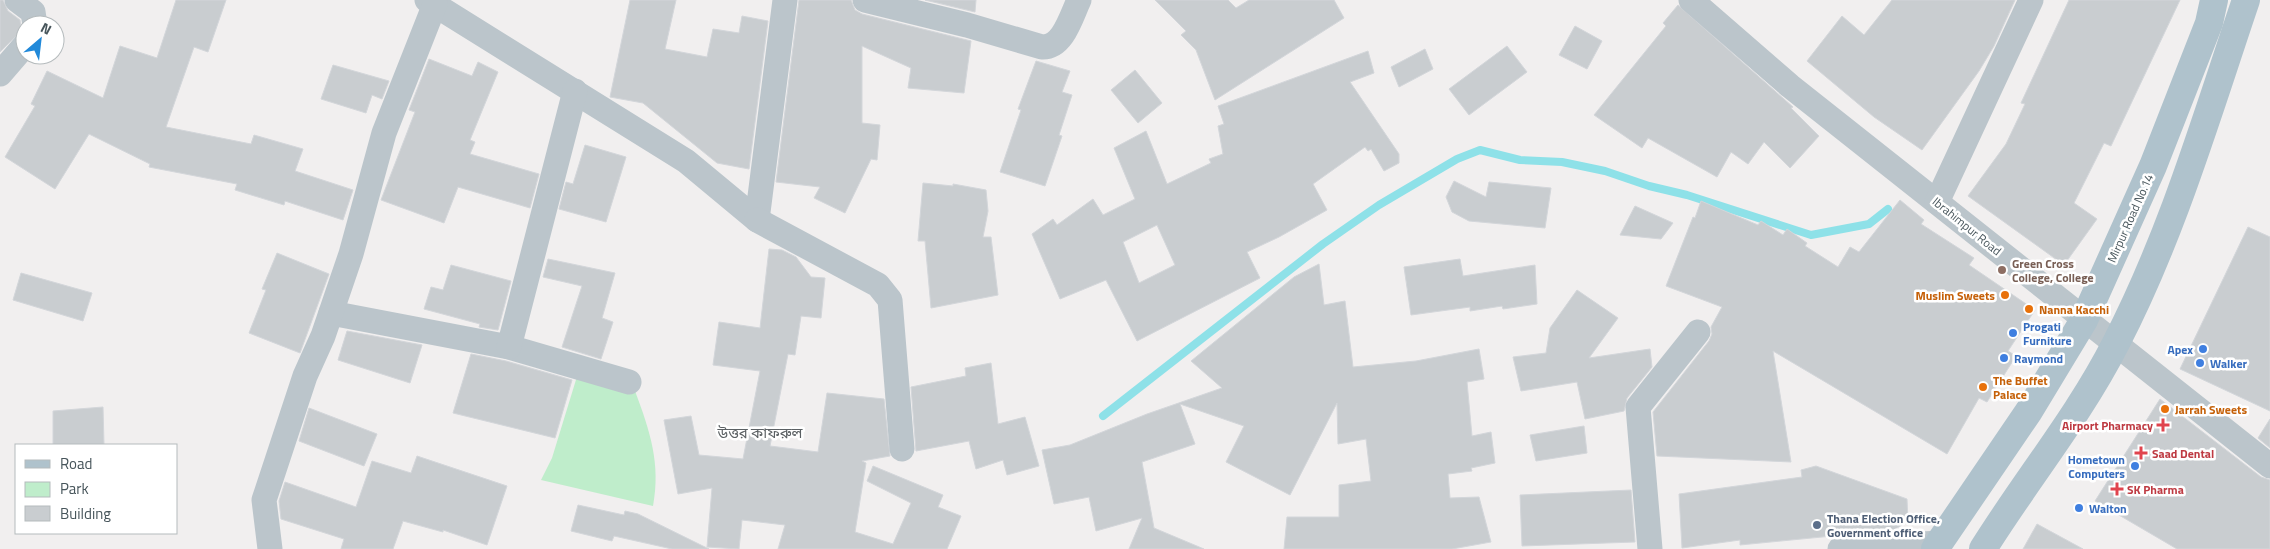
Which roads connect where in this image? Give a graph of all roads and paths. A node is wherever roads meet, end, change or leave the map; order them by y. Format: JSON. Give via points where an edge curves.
{"nodes":[{"id":1,"x":17,"y":0,"type":"edge"},
{"id":2,"x":785,"y":0,"type":"edge"},
{"id":3,"x":1079,"y":0,"type":"edge"},
{"id":4,"x":1691,"y":0,"type":"edge"},
{"id":5,"x":2031,"y":0,"type":"edge"},
{"id":6,"x":2214,"y":0,"type":"edge"},
{"id":7,"x":2246,"y":0,"type":"edge"},
{"id":8,"x":870,"y":1,"type":"edge"},
{"id":9,"x":431,"y":2,"type":"edge"},
{"id":10,"x":33,"y":15,"type":"edge"},
{"id":11,"x":15,"y":57,"type":"edge"},
{"id":12,"x":0,"y":74,"type":"edge"},
{"id":13,"x":575,"y":91,"type":"junction"},
{"id":14,"x":1937,"y":202,"type":"junction"},
{"id":15,"x":757,"y":220,"type":"junction"},
{"id":16,"x":331,"y":312,"type":"junction"},
{"id":17,"x":2084,"y":320,"type":"junction"},
{"id":18,"x":1698,"y":332,"type":"dead end"},
{"id":19,"x":2116,"y":343,"type":"junction"},
{"id":20,"x":509,"y":347,"type":"junction"},
{"id":21,"x":629,"y":382,"type":"dead end"},
{"id":22,"x":902,"y":449,"type":"dead end"},
{"id":23,"x":2270,"y":466,"type":"edge"},
{"id":24,"x":1937,"y":546,"type":"edge"},
{"id":25,"x":270,"y":549,"type":"edge"},
{"id":26,"x":1650,"y":549,"type":"edge"},
{"id":27,"x":1840,"y":549,"type":"edge"},
{"id":28,"x":1983,"y":549,"type":"edge"}],
"edges":[{"from":1,"to":10,"type":"street"},
{"from":2,"to":15,"type":"street"},
{"from":3,"to":8,"type":"street","via":[[1058,42],[1050,48]]},
{"from":4,"to":14,"type":"street","name":"Ibrahimpur Road","via":[[1790,86]]},
{"from":5,"to":14,"type":"street"},
{"from":6,"to":17,"type":"main road","name":"Mirpur Road No.14","via":[[2209,23],[2153,166]]},
{"from":7,"to":19,"type":"main road","via":[[2171,218]]},
{"from":9,"to":13,"type":"street"},
{"from":9,"to":16,"type":"street","via":[[384,133],[351,254]]},
{"from":11,"to":12,"type":"street"},
{"from":13,"to":15,"type":"street","via":[[686,161]]},
{"from":13,"to":20,"type":"street"},
{"from":14,"to":17,"type":"street","name":"Ibrahimpur Road"},
{"from":15,"to":22,"type":"street","via":[[878,285],[890,300]]},
{"from":16,"to":20,"type":"street"},
{"from":16,"to":25,"type":"street","via":[[305,376],[264,500]]},
{"from":17,"to":19,"type":"street","name":"Ibrahimpur Road"},
{"from":17,"to":24,"type":"main road","name":"Mirpur Road No.14","via":[[2029,411]]},
{"from":18,"to":26,"type":"street","via":[[1638,407]]},
{"from":19,"to":23,"type":"street","name":"Ibrahimpur Road"},
{"from":19,"to":28,"type":"main road","via":[[2064,431]]},
{"from":20,"to":21,"type":"street"},
{"from":24,"to":27,"type":"street"}]}
